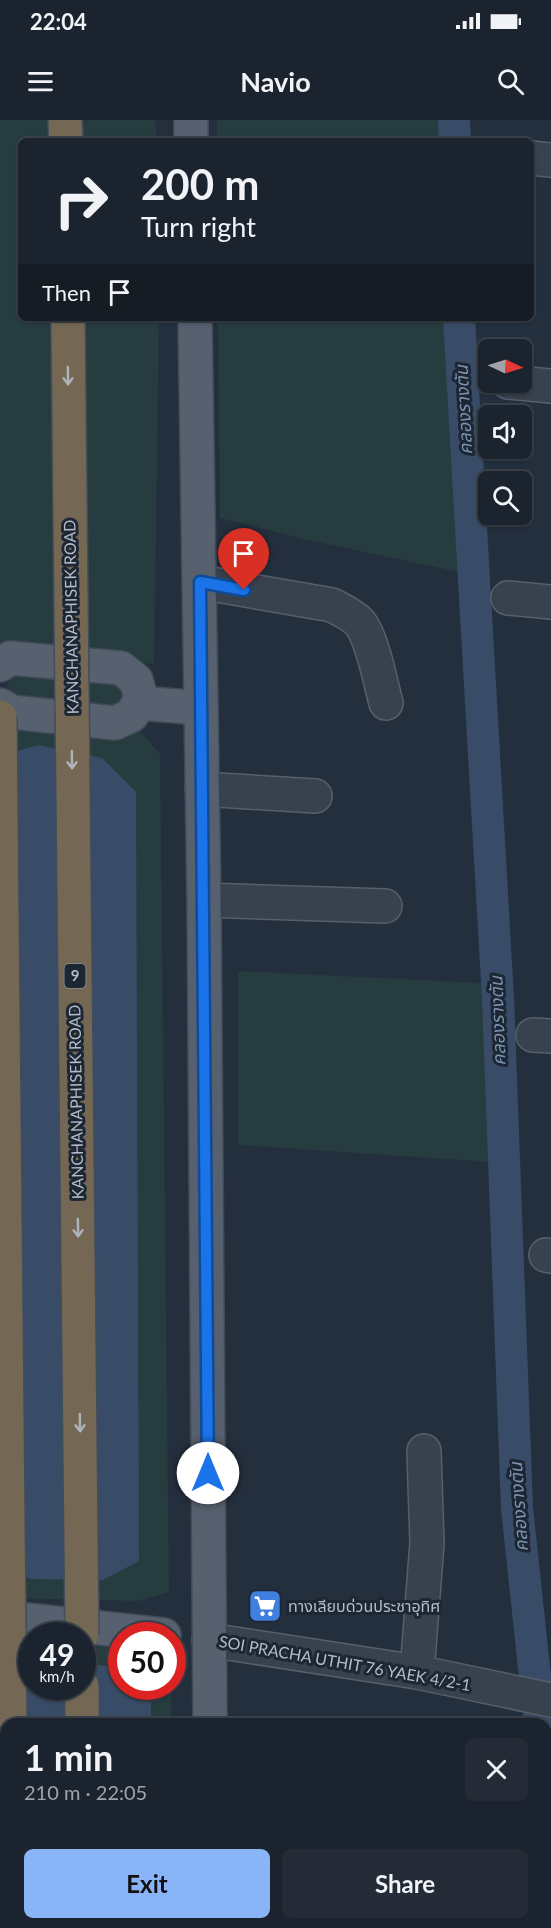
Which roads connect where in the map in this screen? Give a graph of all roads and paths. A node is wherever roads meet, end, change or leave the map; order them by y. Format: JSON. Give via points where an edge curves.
{"nodes":[{"id":1,"x":65,"y":120,"type":"edge"},
{"id":2,"x":191,"y":120,"type":"edge"},
{"id":3,"x":66,"y":138,"type":"edge"},
{"id":4,"x":191,"y":138,"type":"edge"},
{"id":5,"x":534,"y":158,"type":"edge"},
{"id":6,"x":551,"y":160,"type":"edge"},
{"id":7,"x":68,"y":321,"type":"edge"},
{"id":8,"x":195,"y":321,"type":"edge"},
{"id":9,"x":532,"y":384,"type":"edge"},
{"id":10,"x":551,"y":386,"type":"edge"},
{"id":11,"x":200,"y":582,"type":"junction"},
{"id":12,"x":508,"y":598,"type":"dead end"},
{"id":13,"x":551,"y":602,"type":"edge"},
{"id":14,"x":0,"y":664,"type":"edge"},
{"id":15,"x":139,"y":703,"type":"junction"},
{"id":16,"x":386,"y":703,"type":"dead end"},
{"id":17,"x":0,"y":705,"type":"edge"},
{"id":18,"x":201,"y":708,"type":"junction"},
{"id":19,"x":0,"y":717,"type":"edge"},
{"id":20,"x":202,"y":789,"type":"junction"},
{"id":21,"x":315,"y":796,"type":"dead end"},
{"id":22,"x":204,"y":900,"type":"junction"},
{"id":23,"x":385,"y":906,"type":"dead end"},
{"id":24,"x":424,"y":1451,"type":"dead end"},
{"id":25,"x":0,"y":1617,"type":"edge"},
{"id":26,"x":82,"y":1622,"type":"edge"},
{"id":27,"x":108,"y":1629,"type":"edge"},
{"id":28,"x":186,"y":1638,"type":"edge"},
{"id":29,"x":209,"y":1640,"type":"junction"},
{"id":30,"x":417,"y":1672,"type":"junction"},
{"id":31,"x":82,"y":1700,"type":"edge"},
{"id":32,"x":551,"y":1700,"type":"edge"},
{"id":33,"x":10,"y":1718,"type":"edge"},
{"id":34,"x":82,"y":1718,"type":"edge"},
{"id":35,"x":210,"y":1718,"type":"edge"}],
"edges":[{"from":1,"to":3,"type":"highway"},
{"from":2,"to":4,"type":"main road"},
{"from":5,"to":6,"type":"street"},
{"from":7,"to":26,"type":"highway","name":"KANCHANAPHISEK ROAD","number":"9","one_way":true,"bridge":true},
{"from":8,"to":11,"type":"main road"},
{"from":9,"to":10,"type":"street"},
{"from":11,"to":16,"type":"street","via":[[332,605],[347,613],[360,623],[368,639]]},
{"from":11,"to":18,"type":"main road"},
{"from":12,"to":13,"type":"street"},
{"from":14,"to":15,"type":"main road","via":[[10,658],[121,668],[136,680]]},
{"from":15,"to":17,"type":"main road","via":[[132,715],[115,723],[12,712]]},
{"from":15,"to":18,"type":"main road"},
{"from":18,"to":20,"type":"main road"},
{"from":19,"to":33,"type":"highway","bridge":true},
{"from":20,"to":21,"type":"street"},
{"from":20,"to":22,"type":"main road"},
{"from":22,"to":23,"type":"street"},
{"from":22,"to":29,"type":"main road"},
{"from":24,"to":30,"type":"street","via":[[427,1543]]},
{"from":25,"to":27,"type":"main road"},
{"from":28,"to":29,"type":"main road"},
{"from":29,"to":30,"type":"street","name":"SOI PRACHA UTHIT 76 YAEK 4/2-1"},
{"from":29,"to":35,"type":"main road"},
{"from":30,"to":32,"type":"street","name":"SOI PRACHA UTHIT 76 YAEK 4/2-1"},
{"from":31,"to":34,"type":"highway"}]}
